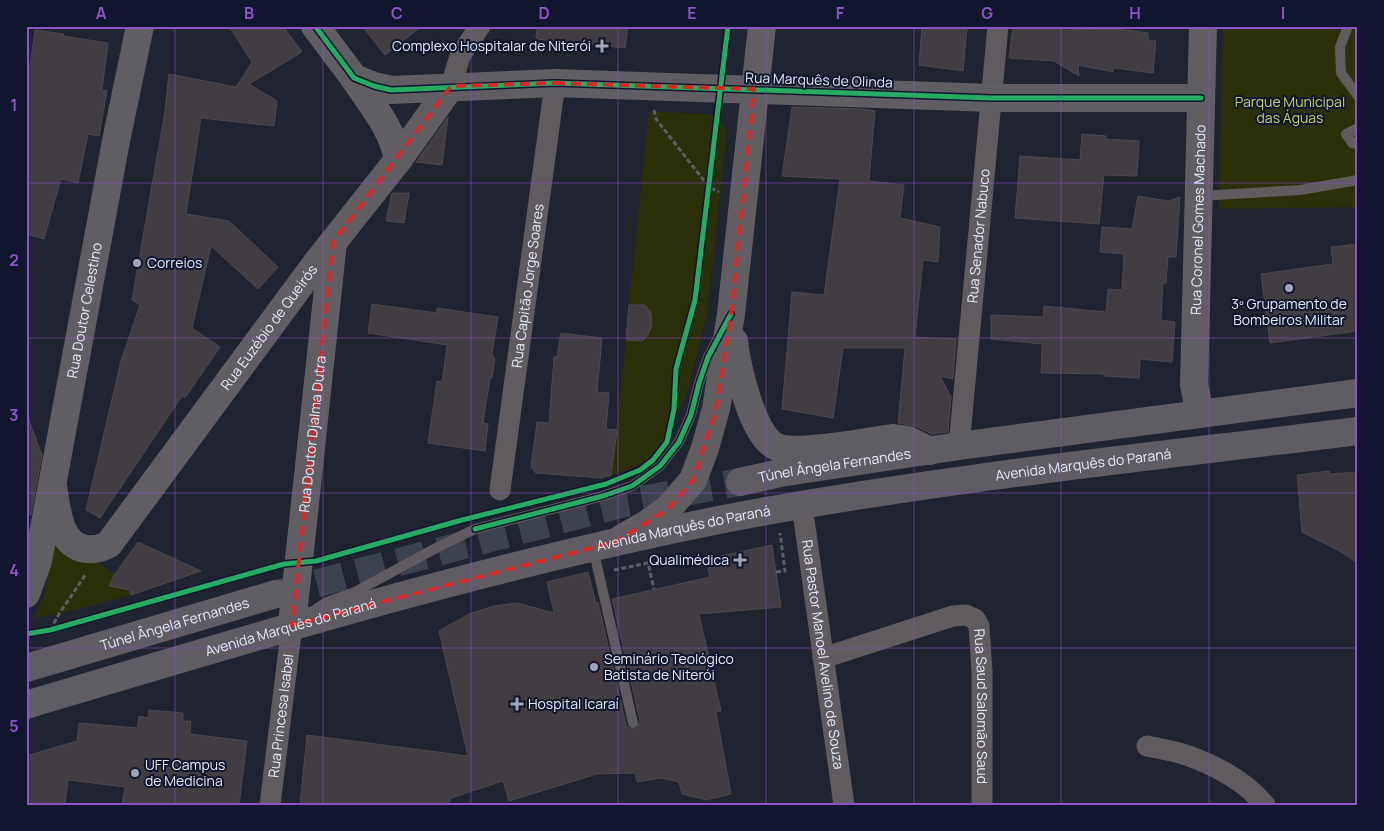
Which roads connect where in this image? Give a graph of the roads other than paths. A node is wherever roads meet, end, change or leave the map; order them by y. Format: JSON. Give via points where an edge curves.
{"nodes":[{"id":1,"x":140,"y":26,"type":"edge"},
{"id":2,"x":315,"y":26,"type":"edge"},
{"id":3,"x":480,"y":26,"type":"edge"},
{"id":4,"x":762,"y":26,"type":"edge"},
{"id":5,"x":998,"y":26,"type":"edge"},
{"id":6,"x":1204,"y":26,"type":"edge"},
{"id":7,"x":1348,"y":26,"type":"edge"},
{"id":8,"x":354,"y":78,"type":"junction"},
{"id":9,"x":555,"y":82,"type":"junction"},
{"id":10,"x":451,"y":86,"type":"junction"},
{"id":11,"x":754,"y":89,"type":"junction"},
{"id":12,"x":1358,"y":96,"type":"edge"},
{"id":13,"x":992,"y":98,"type":"junction"},
{"id":14,"x":1201,"y":98,"type":"junction"},
{"id":15,"x":1358,"y":128,"type":"edge"},
{"id":16,"x":1358,"y":144,"type":"edge"},
{"id":17,"x":398,"y":160,"type":"junction"},
{"id":18,"x":1358,"y":180,"type":"edge"},
{"id":19,"x":1198,"y":196,"type":"junction"},
{"id":20,"x":333,"y":242,"type":"junction"},
{"id":21,"x":286,"y":306,"type":"junction"},
{"id":22,"x":731,"y":314,"type":"junction"},
{"id":23,"x":324,"y":322,"type":"junction"},
{"id":24,"x":1358,"y":393,"type":"edge"},
{"id":25,"x":1200,"y":413,"type":"junction"},
{"id":26,"x":1358,"y":430,"type":"edge"},
{"id":27,"x":959,"y":446,"type":"junction"},
{"id":28,"x":1204,"y":450,"type":"junction"},
{"id":29,"x":930,"y":451,"type":"junction"},
{"id":30,"x":740,"y":482,"type":"tunnel mouth"},
{"id":31,"x":52,"y":486,"type":"junction"},
{"id":32,"x":500,"y":490,"type":"dead end"},
{"id":33,"x":802,"y":505,"type":"junction"},
{"id":34,"x":604,"y":545,"type":"junction"},
{"id":35,"x":26,"y":594,"type":"edge"},
{"id":36,"x":276,"y":594,"type":"tunnel mouth"},
{"id":37,"x":292,"y":625,"type":"junction"},
{"id":38,"x":823,"y":658,"type":"junction"},
{"id":39,"x":26,"y":668,"type":"edge"},
{"id":40,"x":26,"y":705,"type":"edge"},
{"id":41,"x":632,"y":724,"type":"dead end"},
{"id":42,"x":1147,"y":746,"type":"dead end"},
{"id":43,"x":270,"y":805,"type":"edge"},
{"id":44,"x":844,"y":805,"type":"edge"},
{"id":45,"x":982,"y":805,"type":"edge"},
{"id":46,"x":1265,"y":805,"type":"edge"}],
"edges":[{"from":1,"to":31,"type":"street","name":"Rua Doutor Celestino"},
{"from":2,"to":8,"type":"street"},
{"from":3,"to":10,"type":"street","name":"Rua Euzébio de Queirós","via":[[460,56]]},
{"from":4,"to":11,"type":"street"},
{"from":5,"to":13,"type":"street","name":"Rua Senador Nabuco"},
{"from":6,"to":14,"type":"street","name":"Rua Coronel Gomes Machado"},
{"from":7,"to":12,"type":"lane","via":[[1340,47],[1341,73]]},
{"from":8,"to":10,"type":"street","name":"Rua Marquês de Olinda","via":[[390,90]]},
{"from":8,"to":17,"type":"street","via":[[390,133]]},
{"from":9,"to":10,"type":"street","name":"Rua Marquês de Olinda"},
{"from":9,"to":11,"type":"street","name":"Rua Marquês de Olinda"},
{"from":9,"to":32,"type":"street","name":"Rua Capitão Jorge Soares"},
{"from":10,"to":17,"type":"street","name":"Rua Euzébio de Queirós"},
{"from":11,"to":13,"type":"street","name":"Rua Marquês de Olinda"},
{"from":11,"to":22,"type":"street"},
{"from":13,"to":14,"type":"street","name":"Rua Marquês de Olinda"},
{"from":13,"to":27,"type":"street","name":"Rua Senador Nabuco"},
{"from":14,"to":19,"type":"street","name":"Rua Coronel Gomes Machado"},
{"from":15,"to":16,"type":"lane","via":[[1346,134],[1352,143]]},
{"from":17,"to":20,"type":"street","name":"Rua Euzébio de Queirós"},
{"from":18,"to":19,"type":"lane","via":[[1300,190]]},
{"from":19,"to":25,"type":"street","name":"Rua Coronel Gomes Machado","via":[[1194,385]]},
{"from":20,"to":21,"type":"street","name":"Rua Euzébio de Queirós"},
{"from":20,"to":23,"type":"street","name":"Rua Doutor Djalma Dutra"},
{"from":21,"to":23,"type":"street","via":[[312,308]]},
{"from":21,"to":31,"type":"street","name":"Rua Euzébio de Queirós","via":[[109,544],[97,549],[82,549],[69,541],[61,526]]},
{"from":22,"to":29,"type":"street","via":[[737,364],[748,402],[760,431],[775,447],[795,451],[894,438],[908,440]]},
{"from":22,"to":34,"type":"street","via":[[716,409],[692,480],[668,509],[647,524]]},
{"from":22,"to":37,"type":"lane","via":[[708,358],[691,416],[679,442],[660,466],[632,486],[475,529],[356,592],[327,602]]},
{"from":23,"to":37,"type":"street","name":"Rua Doutor Djalma Dutra"},
{"from":24,"to":25,"type":"main road"},
{"from":25,"to":27,"type":"main road"},
{"from":25,"to":28,"type":"main road"},
{"from":26,"to":28,"type":"main road","name":"Avenida Marquês do Paraná"},
{"from":27,"to":29,"type":"main road"},
{"from":28,"to":33,"type":"main road","name":"Avenida Marquês do Paraná","via":[[950,482]]},
{"from":29,"to":30,"type":"main road","name":"Túnel Ângela Fernandes"},
{"from":31,"to":35,"type":"street","name":"Rua Doutor Celestino","via":[[38,561]]},
{"from":33,"to":34,"type":"main road","name":"Avenida Marquês do Paraná"},
{"from":33,"to":38,"type":"street","name":"Rua Pastor Manoel Avelino de Souza"},
{"from":34,"to":37,"type":"main road","name":"Avenida Marquês do Paraná"},
{"from":34,"to":41,"type":"lane"},
{"from":36,"to":39,"type":"main road","name":"Túnel Ângela Fernandes"},
{"from":37,"to":40,"type":"main road","name":"Avenida Marquês do Paraná"},
{"from":37,"to":43,"type":"street","name":"Rua Princesa Isabel"},
{"from":38,"to":44,"type":"street","name":"Rua Pastor Manoel Avelino de Souza"},
{"from":38,"to":45,"type":"street","name":"Rua Saud Salomão Saud","via":[[954,616],[975,618],[979,626],[982,672]]},
{"from":42,"to":46,"type":"street","via":[[1189,756],[1228,774]]}]}
